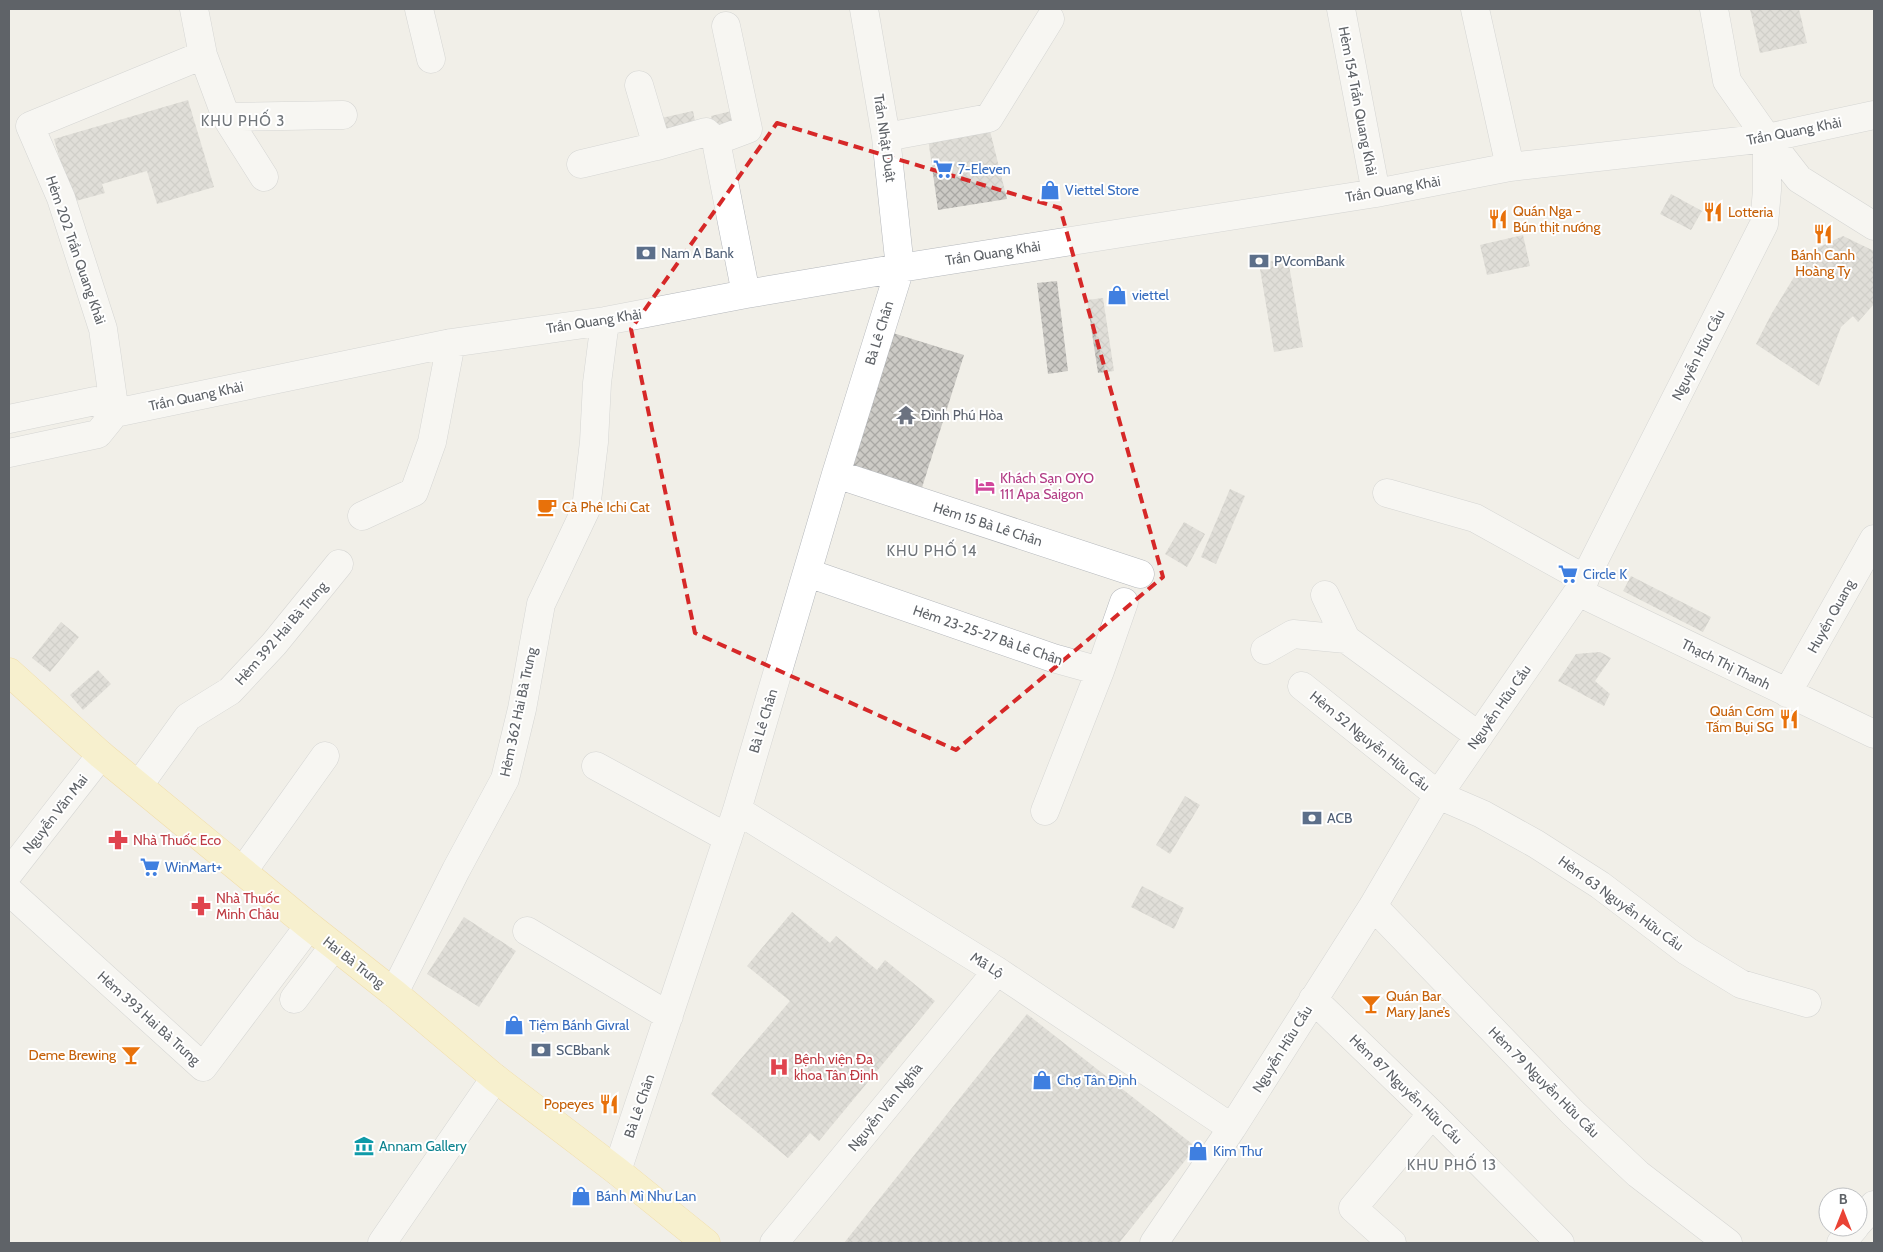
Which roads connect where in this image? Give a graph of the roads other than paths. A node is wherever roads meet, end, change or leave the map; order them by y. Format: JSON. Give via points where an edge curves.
{"nodes":[{"id":1,"x":194,"y":9,"type":"edge"},
{"id":2,"x":419,"y":9,"type":"edge"},
{"id":3,"x":864,"y":9,"type":"edge"},
{"id":4,"x":1341,"y":9,"type":"edge"},
{"id":5,"x":1475,"y":9,"type":"edge"},
{"id":6,"x":1714,"y":9,"type":"edge"},
{"id":7,"x":1050,"y":19,"type":"dead end"},
{"id":8,"x":726,"y":26,"type":"dead end"},
{"id":9,"x":203,"y":55,"type":"junction"},
{"id":10,"x":431,"y":60,"type":"dead end"},
{"id":11,"x":639,"y":85,"type":"dead end"},
{"id":12,"x":344,"y":115,"type":"dead end"},
{"id":13,"x":1874,"y":115,"type":"edge"},
{"id":14,"x":226,"y":117,"type":"junction"},
{"id":15,"x":886,"y":137,"type":"junction"},
{"id":16,"x":1767,"y":138,"type":"junction"},
{"id":17,"x":716,"y":141,"type":"junction"},
{"id":18,"x":657,"y":146,"type":"junction"},
{"id":19,"x":580,"y":164,"type":"dead end"},
{"id":20,"x":1510,"y":167,"type":"junction"},
{"id":21,"x":264,"y":177,"type":"dead end"},
{"id":22,"x":1376,"y":193,"type":"junction"},
{"id":23,"x":1874,"y":226,"type":"edge"},
{"id":24,"x":900,"y":268,"type":"junction"},
{"id":25,"x":746,"y":294,"type":"junction"},
{"id":26,"x":605,"y":321,"type":"junction"},
{"id":27,"x":451,"y":343,"type":"junction"},
{"id":28,"x":115,"y":413,"type":"junction"},
{"id":29,"x":9,"y":418,"type":"edge"},
{"id":30,"x":9,"y":453,"type":"edge"},
{"id":31,"x":836,"y":474,"type":"junction"},
{"id":32,"x":1388,"y":493,"type":"dead end"},
{"id":33,"x":362,"y":516,"type":"dead end"},
{"id":34,"x":1874,"y":539,"type":"edge"},
{"id":35,"x":339,"y":564,"type":"dead end"},
{"id":36,"x":808,"y":573,"type":"junction"},
{"id":37,"x":1140,"y":574,"type":"dead end"},
{"id":38,"x":1582,"y":585,"type":"junction"},
{"id":39,"x":1325,"y":595,"type":"dead end"},
{"id":40,"x":1124,"y":602,"type":"dead end"},
{"id":41,"x":1346,"y":639,"type":"junction"},
{"id":42,"x":1265,"y":650,"type":"dead end"},
{"id":43,"x":1100,"y":671,"type":"junction"},
{"id":44,"x":9,"y":672,"type":"edge"},
{"id":45,"x":1302,"y":686,"type":"dead end"},
{"id":46,"x":1787,"y":693,"type":"junction"},
{"id":47,"x":1874,"y":734,"type":"edge"},
{"id":48,"x":1479,"y":736,"type":"junction"},
{"id":49,"x":101,"y":755,"type":"junction"},
{"id":50,"x":326,"y":756,"type":"dead end"},
{"id":51,"x":596,"y":766,"type":"dead end"},
{"id":52,"x":139,"y":785,"type":"junction"},
{"id":53,"x":1438,"y":795,"type":"junction"},
{"id":54,"x":737,"y":810,"type":"junction"},
{"id":55,"x":1045,"y":811,"type":"dead end"},
{"id":56,"x":728,"y":838,"type":"junction"},
{"id":57,"x":244,"y":871,"type":"junction"},
{"id":58,"x":9,"y":873,"type":"edge"},
{"id":59,"x":9,"y":891,"type":"edge"},
{"id":60,"x":1373,"y":906,"type":"junction"},
{"id":61,"x":309,"y":926,"type":"junction"},
{"id":62,"x":527,"y":931,"type":"dead end"},
{"id":63,"x":334,"y":946,"type":"junction"},
{"id":64,"x":997,"y":971,"type":"junction"},
{"id":65,"x":394,"y":993,"type":"junction"},
{"id":66,"x":294,"y":999,"type":"dead end"},
{"id":67,"x":1313,"y":999,"type":"junction"},
{"id":68,"x":1806,"y":1003,"type":"dead end"},
{"id":69,"x":669,"y":1016,"type":"junction"},
{"id":70,"x":495,"y":1078,"type":"junction"},
{"id":71,"x":1432,"y":1114,"type":"junction"},
{"id":72,"x":1232,"y":1128,"type":"junction"},
{"id":73,"x":617,"y":1171,"type":"junction"},
{"id":74,"x":382,"y":1243,"type":"edge"},
{"id":75,"x":706,"y":1243,"type":"edge"},
{"id":76,"x":774,"y":1243,"type":"edge"},
{"id":77,"x":1154,"y":1243,"type":"edge"},
{"id":78,"x":1392,"y":1243,"type":"edge"},
{"id":79,"x":1560,"y":1243,"type":"edge"},
{"id":80,"x":1728,"y":1243,"type":"edge"}],
"edges":[{"from":1,"to":9,"type":"street"},
{"from":2,"to":10,"type":"street"},
{"from":3,"to":15,"type":"street","name":"Trần Nhật Duật"},
{"from":4,"to":22,"type":"street","name":"Hẻm 154 Trần Quang Khải"},
{"from":5,"to":20,"type":"street"},
{"from":6,"to":16,"type":"street","via":[[1727,81]]},
{"from":7,"to":15,"type":"street","via":[[989,118]]},
{"from":8,"to":17,"type":"street","via":[[748,129]]},
{"from":9,"to":14,"type":"street"},
{"from":9,"to":28,"type":"street","name":"Hẻm 202 Trần Quang Khải","via":[[30,126],[61,198],[103,329]]},
{"from":11,"to":18,"type":"street"},
{"from":12,"to":14,"type":"street"},
{"from":13,"to":16,"type":"street","name":"Trần Quang Khải"},
{"from":14,"to":21,"type":"street"},
{"from":15,"to":24,"type":"street","name":"Trần Nhật Duật"},
{"from":16,"to":20,"type":"street","name":"Trần Quang Khải"},
{"from":16,"to":23,"type":"street","via":[[1799,179]]},
{"from":16,"to":38,"type":"street","name":"Nguyễn Hữu Cầu","via":[[1764,224]]},
{"from":17,"to":18,"type":"street","via":[[706,132]]},
{"from":17,"to":25,"type":"street"},
{"from":18,"to":19,"type":"street"},
{"from":20,"to":22,"type":"street","name":"Trần Quang Khải"},
{"from":22,"to":24,"type":"street","name":"Trần Quang Khải"},
{"from":24,"to":25,"type":"street","name":"Trần Quang Khải"},
{"from":24,"to":31,"type":"street","name":"Bà Lê Chân"},
{"from":25,"to":26,"type":"street","name":"Trần Quang Khải"},
{"from":26,"to":27,"type":"street","name":"Trần Quang Khải"},
{"from":26,"to":65,"type":"street","name":"Hẻm 362 Hai Bà Trưng","via":[[586,509],[541,604],[522,709],[505,779]]},
{"from":27,"to":28,"type":"street","name":"Trần Quang Khải"},
{"from":27,"to":33,"type":"street","via":[[432,442],[414,492]]},
{"from":28,"to":29,"type":"street","via":[[95,401]]},
{"from":28,"to":30,"type":"street","via":[[98,434]]},
{"from":31,"to":36,"type":"street","name":"Bà Lê Chân"},
{"from":31,"to":37,"type":"street","name":"Hẻm 15 Bà Lê Chân"},
{"from":32,"to":38,"type":"street","name":"Thạch Thị Thanh","via":[[1475,518]]},
{"from":34,"to":46,"type":"street","name":"Huyền Quang"},
{"from":35,"to":52,"type":"street","name":"Hẻm 392 Hai Bà Trưng","via":[[274,644],[230,691],[188,717]]},
{"from":36,"to":43,"type":"street","name":"Hẻm 23-25-27 Bà Lê Chân","via":[[1052,658]]},
{"from":36,"to":54,"type":"street","name":"Bà Lê Chân"},
{"from":38,"to":46,"type":"street","name":"Thạch Thị Thanh"},
{"from":38,"to":48,"type":"street","name":"Nguyễn Hữu Cầu"},
{"from":39,"to":41,"type":"street"},
{"from":40,"to":43,"type":"street"},
{"from":41,"to":42,"type":"street","via":[[1293,634]]},
{"from":41,"to":48,"type":"street"},
{"from":43,"to":55,"type":"street"},
{"from":44,"to":49,"type":"main road","name":"Hai Bà Trưng"},
{"from":45,"to":53,"type":"street","name":"Hẻm 52 Nguyễn Hữu Cầu"},
{"from":46,"to":47,"type":"street","name":"Thạch Thị Thanh"},
{"from":48,"to":53,"type":"street","name":"Nguyễn Hữu Cầu"},
{"from":49,"to":52,"type":"main road","name":"Hai Bà Trưng"},
{"from":49,"to":58,"type":"street","name":"Nguyễn Văn Mai"},
{"from":50,"to":57,"type":"street"},
{"from":51,"to":56,"type":"street"},
{"from":52,"to":57,"type":"main road","name":"Hai Bà Trưng"},
{"from":53,"to":60,"type":"street","name":"Nguyễn Hữu Cầu"},
{"from":53,"to":68,"type":"street","name":"Hẻm 63 Nguyễn Hữu Cầu","via":[[1482,814],[1536,844],[1600,885],[1688,951],[1742,984]]},
{"from":54,"to":56,"type":"street","name":"Bà Lê Chân"},
{"from":54,"to":64,"type":"street","name":"Mã Lộ"},
{"from":56,"to":69,"type":"street","name":"Bà Lê Chân"},
{"from":57,"to":61,"type":"main road","name":"Hai Bà Trưng"},
{"from":59,"to":61,"type":"street","name":"Hẻm 393 Hai Bà Trưng","via":[[203,1067]]},
{"from":60,"to":67,"type":"street","name":"Nguyễn Hữu Cầu"},
{"from":60,"to":80,"type":"street","name":"Hẻm 79 Nguyễn Hữu Cầu","via":[[1573,1113],[1638,1174]]},
{"from":61,"to":63,"type":"main road","name":"Hai Bà Trưng"},
{"from":62,"to":69,"type":"street"},
{"from":63,"to":65,"type":"main road","name":"Hai Bà Trưng"},
{"from":63,"to":66,"type":"street"},
{"from":64,"to":72,"type":"street","name":"Mã Lộ"},
{"from":64,"to":76,"type":"street","name":"Nguyễn Văn Nghĩa"},
{"from":65,"to":70,"type":"main road","name":"Hai Bà Trưng"},
{"from":67,"to":71,"type":"street","name":"Hẻm 87 Nguyễn Hữu Cầu"},
{"from":67,"to":72,"type":"street","name":"Nguyễn Hữu Cầu"},
{"from":69,"to":73,"type":"street","name":"Bà Lê Chân"},
{"from":70,"to":73,"type":"main road","name":"Hai Bà Trưng"},
{"from":70,"to":74,"type":"street"},
{"from":71,"to":78,"type":"street","via":[[1352,1208]]},
{"from":71,"to":79,"type":"street","name":"Hẻm 87 Nguyễn Hữu Cầu"},
{"from":72,"to":77,"type":"street","name":"Nguyễn Hữu Cầu"},
{"from":73,"to":75,"type":"main road","name":"Hai Bà Trưng"}]}
